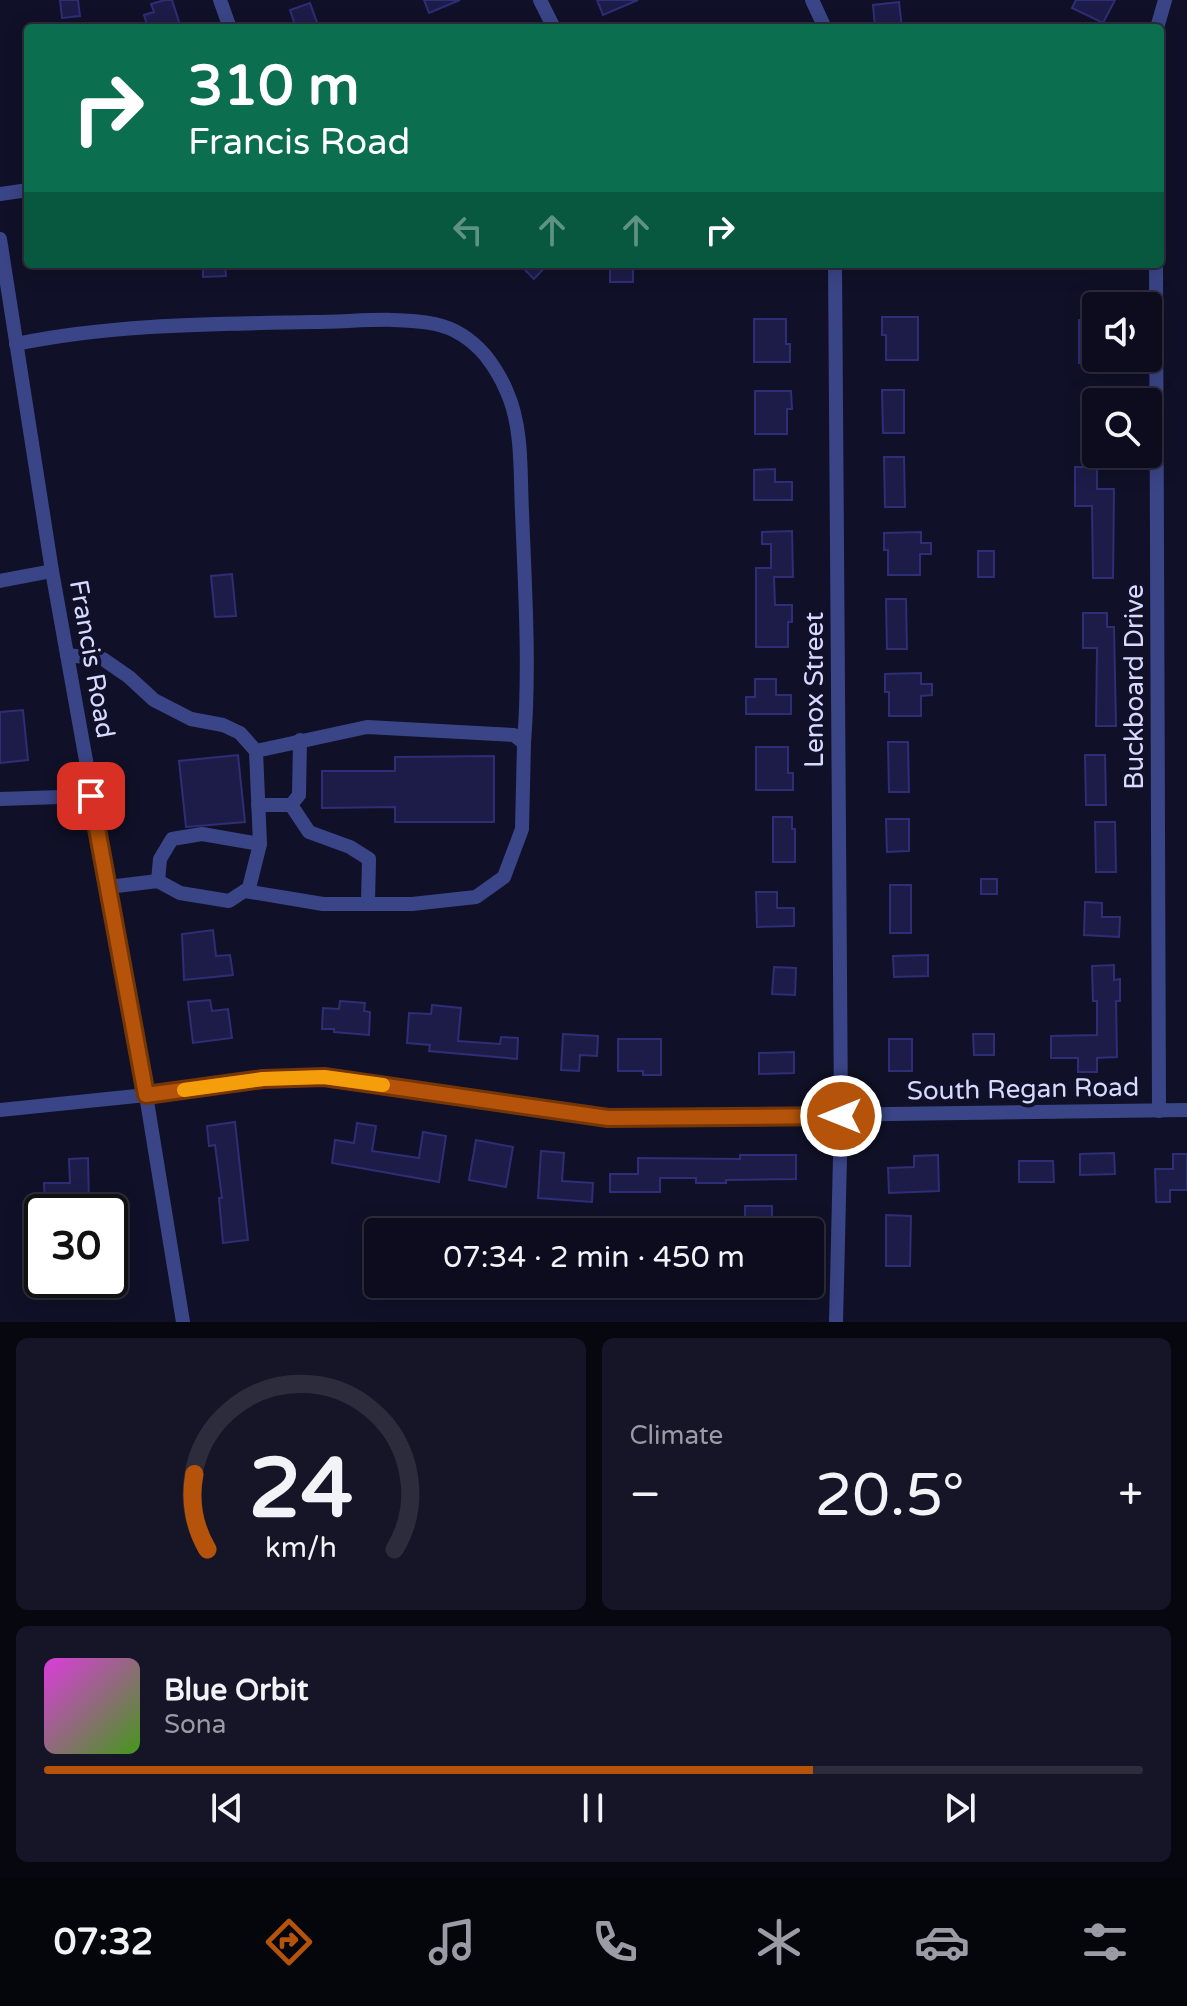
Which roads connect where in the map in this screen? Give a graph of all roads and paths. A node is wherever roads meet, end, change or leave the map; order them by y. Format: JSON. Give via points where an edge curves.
{"nodes":[{"id":1,"x":220,"y":0,"type":"edge"},
{"id":2,"x":540,"y":0,"type":"edge"},
{"id":3,"x":812,"y":0,"type":"edge"},
{"id":4,"x":1165,"y":0,"type":"edge"},
{"id":5,"x":229,"y":24,"type":"edge"},
{"id":6,"x":552,"y":24,"type":"edge"},
{"id":7,"x":823,"y":24,"type":"edge"},
{"id":8,"x":1158,"y":24,"type":"edge"},
{"id":9,"x":24,"y":191,"type":"edge"},
{"id":10,"x":0,"y":194,"type":"edge"},
{"id":11,"x":0,"y":239,"type":"edge"},
{"id":12,"x":835,"y":268,"type":"edge"},
{"id":13,"x":1156,"y":268,"type":"edge"},
{"id":14,"x":16,"y":344,"type":"junction"},
{"id":15,"x":52,"y":571,"type":"junction"},
{"id":16,"x":0,"y":581,"type":"edge"},
{"id":17,"x":67,"y":655,"type":"junction"},
{"id":18,"x":300,"y":740,"type":"junction"},
{"id":19,"x":524,"y":743,"type":"junction"},
{"id":20,"x":256,"y":751,"type":"junction"},
{"id":21,"x":91,"y":796,"type":"junction"},
{"id":22,"x":0,"y":799,"type":"edge"},
{"id":23,"x":258,"y":805,"type":"junction"},
{"id":24,"x":291,"y":805,"type":"junction"},
{"id":25,"x":260,"y":844,"type":"junction"},
{"id":26,"x":158,"y":881,"type":"junction"},
{"id":27,"x":108,"y":887,"type":"junction"},
{"id":28,"x":245,"y":891,"type":"junction"},
{"id":29,"x":368,"y":902,"type":"junction"},
{"id":30,"x":146,"y":1095,"type":"junction"},
{"id":31,"x":0,"y":1110,"type":"edge"},
{"id":32,"x":1187,"y":1110,"type":"edge"},
{"id":33,"x":1159,"y":1111,"type":"junction"},
{"id":34,"x":841,"y":1116,"type":"junction"},
{"id":35,"x":183,"y":1322,"type":"edge"},
{"id":36,"x":836,"y":1322,"type":"edge"}],
"edges":[{"from":1,"to":5,"type":"street"},
{"from":2,"to":6,"type":"street"},
{"from":3,"to":7,"type":"street"},
{"from":4,"to":8,"type":"street"},
{"from":9,"to":10,"type":"street"},
{"from":11,"to":14,"type":"street","name":"Francis Road"},
{"from":12,"to":34,"type":"street","name":"Lenox Street"},
{"from":13,"to":33,"type":"street","name":"Buckboard Drive"},
{"from":14,"to":15,"type":"street","name":"Francis Road"},
{"from":14,"to":19,"type":"street","via":[[224,323],[398,321],[460,333],[486,356],[508,393],[519,444]]},
{"from":15,"to":16,"type":"street"},
{"from":15,"to":17,"type":"street","name":"Francis Road"},
{"from":17,"to":20,"type":"street","via":[[103,659],[154,700],[191,719],[240,733]]},
{"from":17,"to":21,"type":"street","name":"Francis Road"},
{"from":18,"to":19,"type":"street","via":[[367,727],[514,735]]},
{"from":18,"to":20,"type":"street"},
{"from":18,"to":24,"type":"street","via":[[299,795]]},
{"from":19,"to":29,"type":"street","via":[[522,829],[504,877],[476,897],[412,904]]},
{"from":20,"to":23,"type":"street"},
{"from":21,"to":22,"type":"street"},
{"from":21,"to":27,"type":"street","name":"Francis Road"},
{"from":23,"to":24,"type":"street"},
{"from":23,"to":25,"type":"street"},
{"from":24,"to":29,"type":"street","via":[[309,832],[369,859]]},
{"from":25,"to":26,"type":"street","via":[[202,834],[172,839],[160,859]]},
{"from":25,"to":28,"type":"street"},
{"from":26,"to":27,"type":"street"},
{"from":26,"to":28,"type":"street","via":[[180,893],[229,901]]},
{"from":27,"to":30,"type":"street","name":"Francis Road"},
{"from":28,"to":29,"type":"street","via":[[323,904]]},
{"from":30,"to":31,"type":"street","name":"South Regan Road"},
{"from":30,"to":34,"type":"street","name":"South Regan Road","via":[[263,1079],[324,1077],[608,1118]]},
{"from":30,"to":35,"type":"street","name":"Francis Road"},
{"from":32,"to":33,"type":"street","name":"South Regan Road"},
{"from":33,"to":34,"type":"street","name":"South Regan Road"},
{"from":34,"to":36,"type":"street","name":"Lenox Street"}]}
